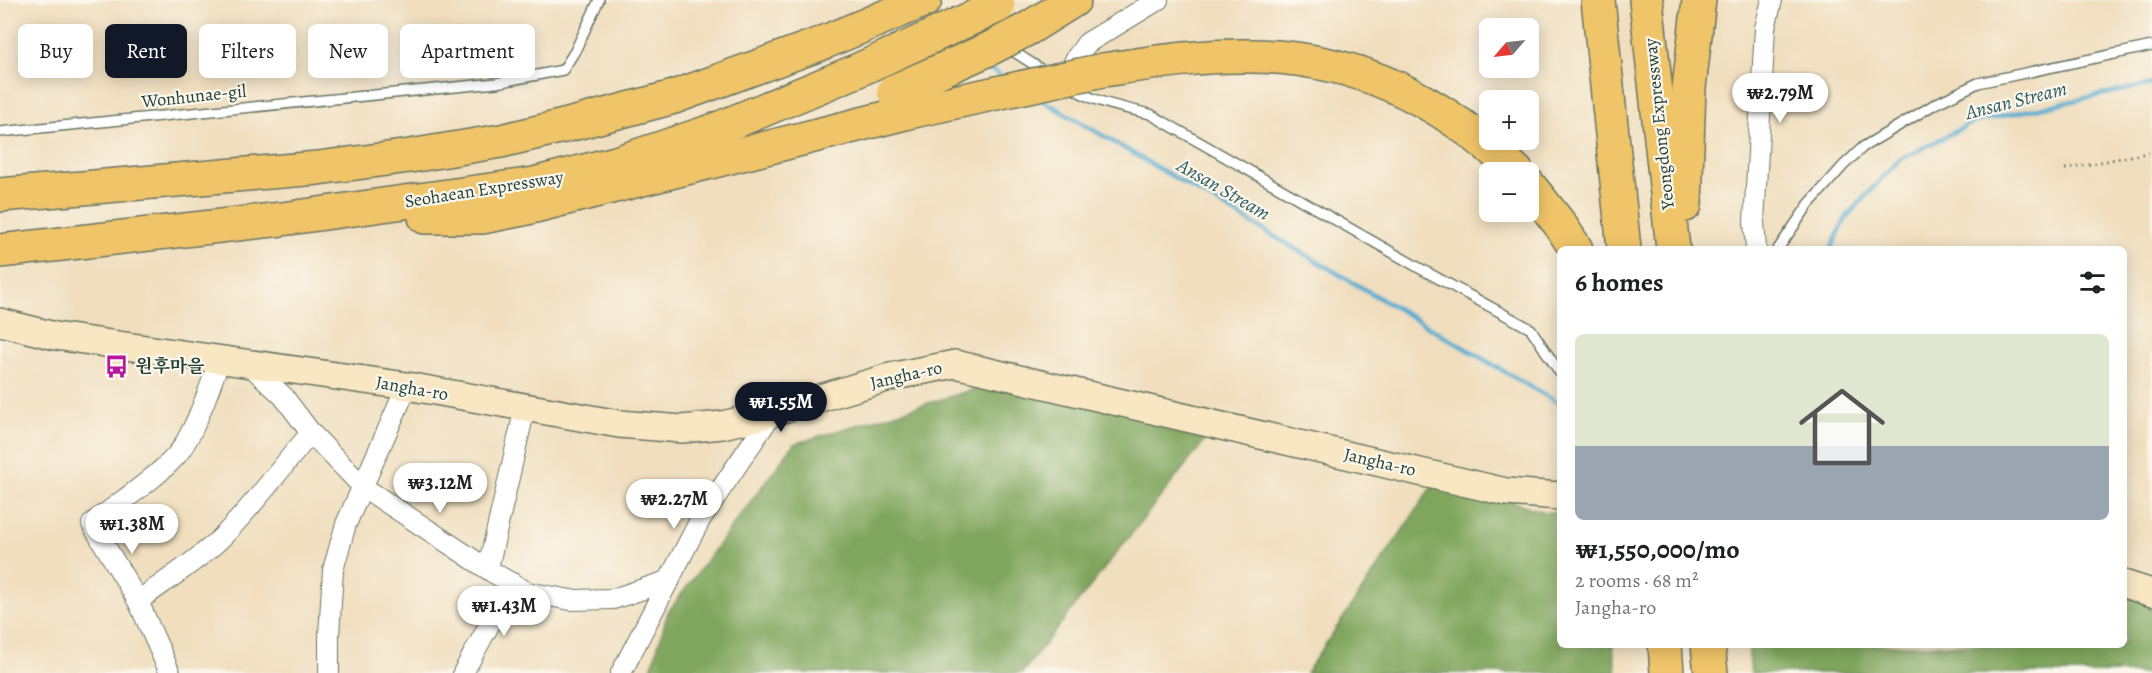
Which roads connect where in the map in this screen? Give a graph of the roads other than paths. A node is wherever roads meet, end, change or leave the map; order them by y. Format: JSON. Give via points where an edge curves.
{"nodes":[{"id":1,"x":599,"y":0,"type":"edge"},
{"id":2,"x":884,"y":0,"type":"edge"},
{"id":3,"x":1074,"y":0,"type":"edge"},
{"id":4,"x":1158,"y":0,"type":"edge"},
{"id":5,"x":1598,"y":0,"type":"edge"},
{"id":6,"x":1646,"y":0,"type":"edge"},
{"id":7,"x":1699,"y":0,"type":"edge"},
{"id":8,"x":1772,"y":0,"type":"edge"},
{"id":9,"x":928,"y":2,"type":"edge"},
{"id":10,"x":997,"y":14,"type":"edge"},
{"id":11,"x":955,"y":18,"type":"dead end"},
{"id":12,"x":975,"y":29,"type":"dead end"},
{"id":13,"x":820,"y":44,"type":"junction"},
{"id":14,"x":2152,"y":46,"type":"edge"},
{"id":15,"x":1064,"y":83,"type":"junction"},
{"id":16,"x":903,"y":101,"type":"junction"},
{"id":17,"x":0,"y":132,"type":"edge"},
{"id":18,"x":1505,"y":162,"type":"edge"},
{"id":19,"x":0,"y":195,"type":"edge"},
{"id":20,"x":528,"y":196,"type":"junction"},
{"id":21,"x":1539,"y":198,"type":"edge"},
{"id":22,"x":1574,"y":246,"type":"edge"},
{"id":23,"x":1624,"y":246,"type":"edge"},
{"id":24,"x":1672,"y":246,"type":"edge"},
{"id":25,"x":1683,"y":246,"type":"edge"},
{"id":26,"x":1756,"y":246,"type":"edge"},
{"id":27,"x":1780,"y":246,"type":"edge"},
{"id":28,"x":0,"y":251,"type":"edge"},
{"id":29,"x":0,"y":322,"type":"edge"},
{"id":30,"x":220,"y":359,"type":"junction"},
{"id":31,"x":248,"y":363,"type":"junction"},
{"id":32,"x":1557,"y":368,"type":"edge"},
{"id":33,"x":407,"y":386,"type":"junction"},
{"id":34,"x":525,"y":408,"type":"junction"},
{"id":35,"x":773,"y":412,"type":"junction"},
{"id":36,"x":311,"y":433,"type":"junction"},
{"id":37,"x":363,"y":487,"type":"junction"},
{"id":38,"x":1557,"y":496,"type":"edge"},
{"id":39,"x":488,"y":568,"type":"junction"},
{"id":40,"x":670,"y":580,"type":"junction"},
{"id":41,"x":512,"y":583,"type":"junction"},
{"id":42,"x":2127,"y":585,"type":"edge"},
{"id":43,"x":2152,"y":592,"type":"edge"},
{"id":44,"x":138,"y":601,"type":"junction"},
{"id":45,"x":1665,"y":648,"type":"edge"},
{"id":46,"x":1708,"y":648,"type":"edge"},
{"id":47,"x":170,"y":673,"type":"edge"},
{"id":48,"x":329,"y":673,"type":"edge"},
{"id":49,"x":463,"y":673,"type":"edge"},
{"id":50,"x":621,"y":673,"type":"edge"},
{"id":51,"x":1667,"y":673,"type":"edge"},
{"id":52,"x":1711,"y":673,"type":"edge"}],
"edges":[{"from":1,"to":17,"type":"lane","name":"Wonhunae-gil","via":[[563,70],[496,83]]},
{"from":2,"to":13,"type":"highway"},
{"from":3,"to":16,"type":"highway","bridge":true},
{"from":4,"to":15,"type":"street","via":[[1087,43]]},
{"from":5,"to":23,"type":"highway"},
{"from":6,"to":24,"type":"highway","name":"Yeongdong Expressway"},
{"from":7,"to":25,"type":"highway","via":[[1689,88]]},
{"from":8,"to":26,"type":"street","via":[[1765,28]]},
{"from":9,"to":13,"type":"highway"},
{"from":10,"to":15,"type":"lane"},
{"from":10,"to":20,"type":"highway","name":"Seohaean Expressway","bridge":true,"via":[[715,130]]},
{"from":11,"to":12,"type":"lane"},
{"from":13,"to":19,"type":"highway","via":[[674,97],[501,141],[318,168]]},
{"from":14,"to":27,"type":"lane","via":[[1977,83],[1935,104],[1863,147],[1809,204]]},
{"from":15,"to":32,"type":"lane","via":[[1108,105],[1150,114],[1531,329]]},
{"from":16,"to":18,"type":"highway","bridge":true,"via":[[1162,61],[1250,56],[1299,60],[1389,83],[1433,105]]},
{"from":16,"to":20,"type":"highway"},
{"from":20,"to":28,"type":"highway","name":"Seohaean Expressway"},
{"from":21,"to":22,"type":"highway"},
{"from":29,"to":30,"type":"street","name":"Jangha-ro","via":[[55,336]]},
{"from":30,"to":31,"type":"street","name":"Jangha-ro"},
{"from":30,"to":44,"type":"street","via":[[176,456],[92,525]]},
{"from":31,"to":33,"type":"street","name":"Jangha-ro"},
{"from":31,"to":36,"type":"street","via":[[283,396]]},
{"from":33,"to":34,"type":"street","name":"Jangha-ro"},
{"from":33,"to":37,"type":"street"},
{"from":34,"to":35,"type":"street","name":"Jangha-ro","via":[[619,424],[682,429],[722,425]]},
{"from":34,"to":39,"type":"street"},
{"from":35,"to":38,"type":"street","name":"Jangha-ro","via":[[890,377],[955,364],[1506,492]]},
{"from":35,"to":40,"type":"street","via":[[700,520]]},
{"from":36,"to":37,"type":"street"},
{"from":36,"to":44,"type":"street","via":[[218,542]]},
{"from":37,"to":39,"type":"street"},
{"from":37,"to":48,"type":"street","via":[[346,524],[333,570]]},
{"from":39,"to":41,"type":"street"},
{"from":40,"to":41,"type":"street","via":[[613,599],[571,600],[527,592]]},
{"from":40,"to":50,"type":"street"},
{"from":41,"to":49,"type":"street"},
{"from":42,"to":43,"type":"street"},
{"from":44,"to":47,"type":"street"},
{"from":45,"to":51,"type":"highway"},
{"from":46,"to":52,"type":"highway"}]}
